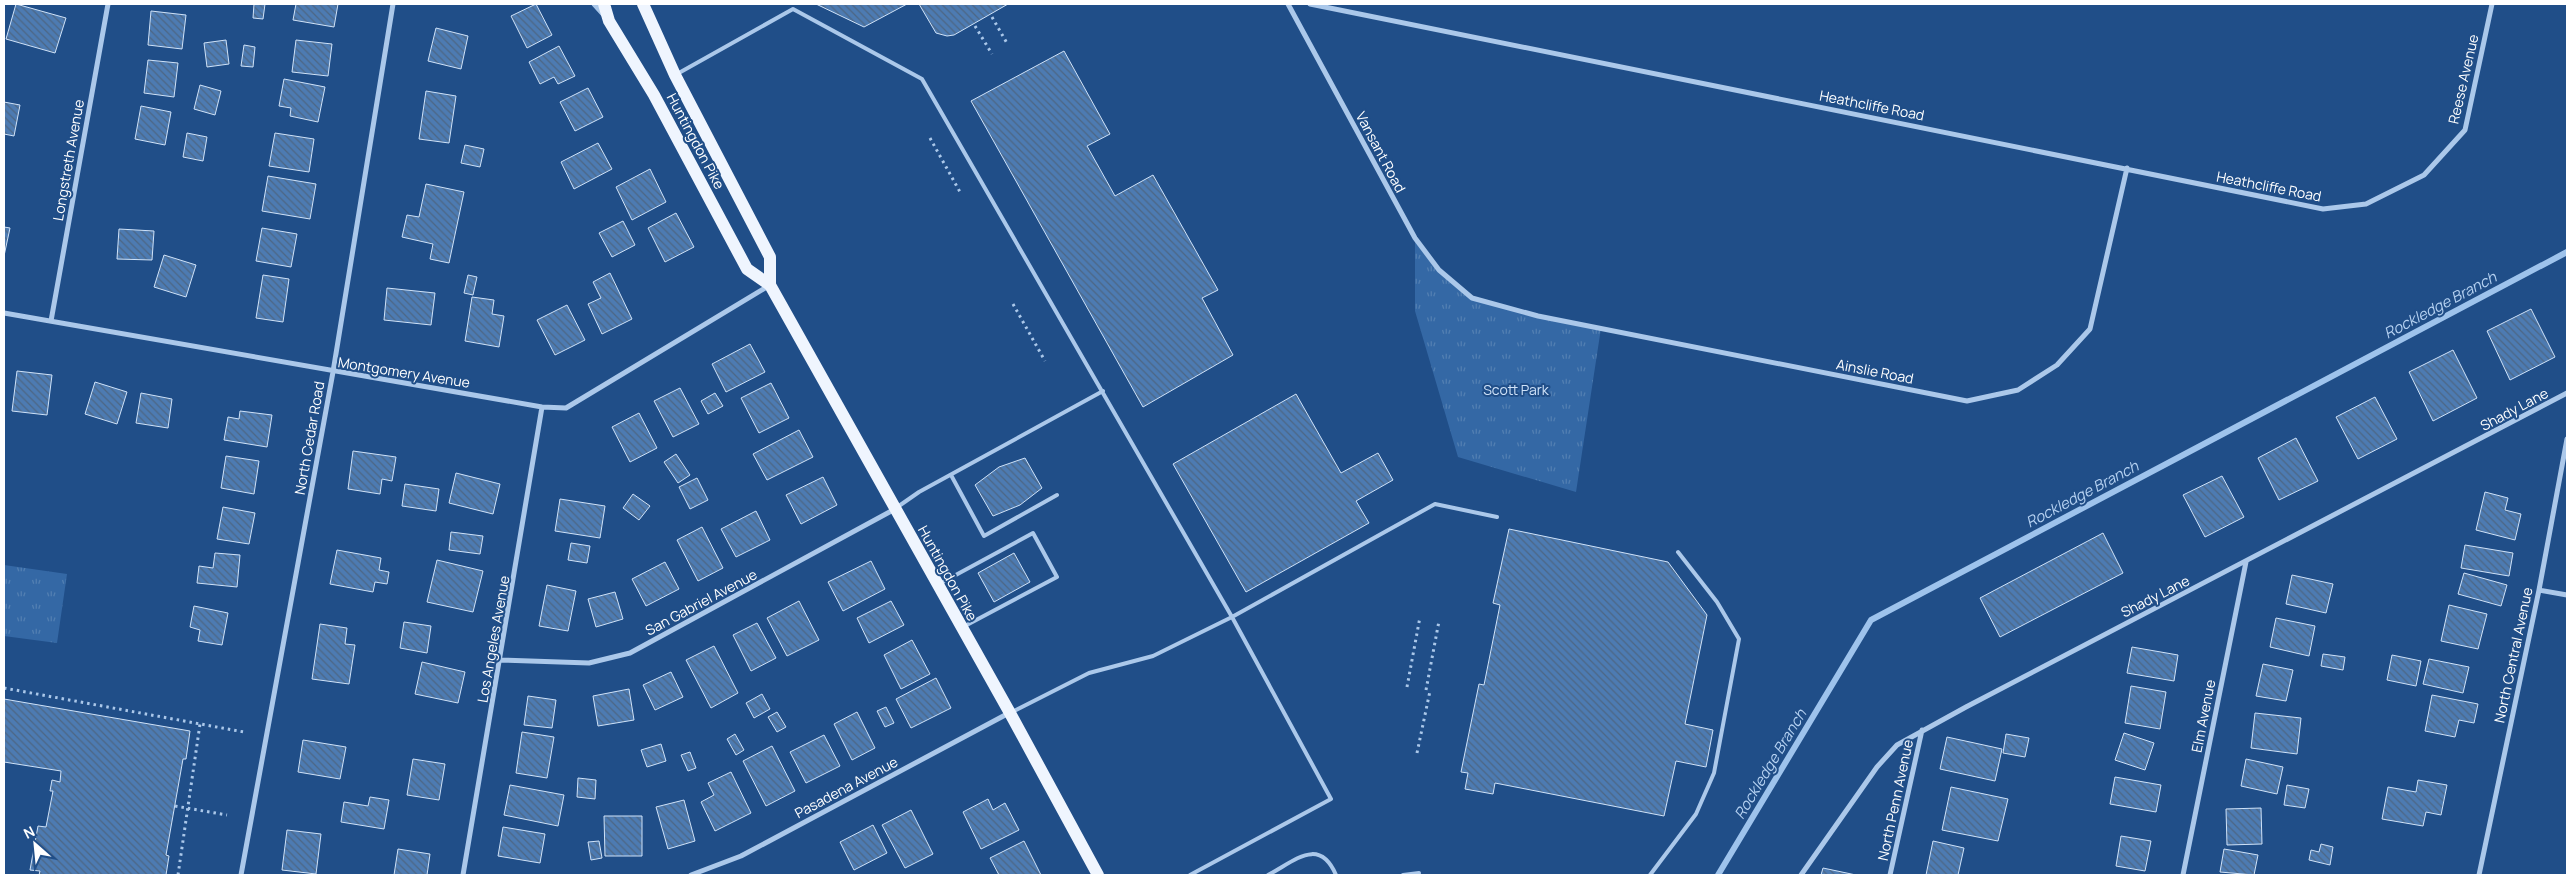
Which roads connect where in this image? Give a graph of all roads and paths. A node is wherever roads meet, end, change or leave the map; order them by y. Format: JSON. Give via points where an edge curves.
{"nodes":[{"id":1,"x":108,"y":4,"type":"edge"},
{"id":2,"x":392,"y":4,"type":"edge"},
{"id":3,"x":594,"y":4,"type":"edge"},
{"id":4,"x":604,"y":4,"type":"edge"},
{"id":5,"x":643,"y":4,"type":"edge"},
{"id":6,"x":1288,"y":4,"type":"edge"},
{"id":7,"x":1310,"y":4,"type":"edge"},
{"id":8,"x":2492,"y":4,"type":"edge"},
{"id":9,"x":992,"y":17,"type":"dead end"},
{"id":10,"x":609,"y":21,"type":"junction"},
{"id":11,"x":975,"y":26,"type":"dead end"},
{"id":12,"x":1008,"y":45,"type":"dead end"},
{"id":13,"x":992,"y":54,"type":"dead end"},
{"id":14,"x":675,"y":75,"type":"junction"},
{"id":15,"x":930,"y":138,"type":"dead end"},
{"id":16,"x":2127,"y":168,"type":"junction"},
{"id":17,"x":2424,"y":175,"type":"joint"},
{"id":18,"x":960,"y":192,"type":"dead end"},
{"id":19,"x":770,"y":285,"type":"junction"},
{"id":20,"x":1472,"y":298,"type":"joint"},
{"id":21,"x":1014,"y":304,"type":"dead end"},
{"id":22,"x":4,"y":313,"type":"edge"},
{"id":23,"x":51,"y":321,"type":"junction"},
{"id":24,"x":1045,"y":361,"type":"dead end"},
{"id":25,"x":333,"y":372,"type":"junction"},
{"id":26,"x":1103,"y":391,"type":"junction"},
{"id":27,"x":2567,"y":394,"type":"edge"},
{"id":28,"x":542,"y":407,"type":"junction"},
{"id":29,"x":2567,"y":439,"type":"edge"},
{"id":30,"x":951,"y":475,"type":"junction"},
{"id":31,"x":1057,"y":495,"type":"dead end"},
{"id":32,"x":896,"y":508,"type":"junction"},
{"id":33,"x":1498,"y":517,"type":"dead end"},
{"id":34,"x":1678,"y":552,"type":"dead end"},
{"id":35,"x":2246,"y":562,"type":"junction"},
{"id":36,"x":938,"y":584,"type":"junction"},
{"id":37,"x":2538,"y":590,"type":"junction"},
{"id":38,"x":2567,"y":596,"type":"edge"},
{"id":39,"x":1420,"y":616,"type":"dead end"},
{"id":40,"x":1232,"y":617,"type":"junction"},
{"id":41,"x":1439,"y":621,"type":"dead end"},
{"id":42,"x":961,"y":628,"type":"junction"},
{"id":43,"x":501,"y":660,"type":"junction"},
{"id":44,"x":1407,"y":687,"type":"dead end"},
{"id":45,"x":4,"y":688,"type":"edge"},
{"id":46,"x":1010,"y":713,"type":"junction"},
{"id":47,"x":200,"y":724,"type":"junction"},
{"id":48,"x":1922,"y":730,"type":"junction"},
{"id":49,"x":244,"y":732,"type":"dead end"},
{"id":50,"x":1417,"y":752,"type":"dead end"},
{"id":51,"x":175,"y":806,"type":"dead end"},
{"id":52,"x":188,"y":808,"type":"junction"},
{"id":53,"x":227,"y":816,"type":"dead end"},
{"id":54,"x":1419,"y":873,"type":"dead end"},
{"id":55,"x":178,"y":875,"type":"edge"},
{"id":56,"x":241,"y":875,"type":"edge"},
{"id":57,"x":463,"y":875,"type":"edge"},
{"id":58,"x":691,"y":875,"type":"edge"},
{"id":59,"x":1098,"y":875,"type":"edge"},
{"id":60,"x":1190,"y":875,"type":"edge"},
{"id":61,"x":1268,"y":875,"type":"edge"},
{"id":62,"x":1336,"y":875,"type":"edge"},
{"id":63,"x":1403,"y":875,"type":"edge"},
{"id":64,"x":1650,"y":875,"type":"edge"},
{"id":65,"x":1800,"y":875,"type":"edge"},
{"id":66,"x":1890,"y":875,"type":"edge"},
{"id":67,"x":2183,"y":875,"type":"edge"},
{"id":68,"x":2479,"y":875,"type":"edge"}],
"edges":[{"from":1,"to":23,"type":"street","name":"Longstreth Avenue"},
{"from":2,"to":25,"type":"street","name":"North Cedar Road"},
{"from":3,"to":10,"type":"street"},
{"from":4,"to":10,"type":"main road","name":"Huntingdon Pike"},
{"from":5,"to":14,"type":"main road","name":"Huntingdon Pike"},
{"from":6,"to":20,"type":"street","name":"Vansant Road","via":[[1415,238],[1439,270]]},
{"from":7,"to":16,"type":"street","name":"Heathcliffe Road"},
{"from":8,"to":17,"type":"street","name":"Reese Avenue","via":[[2465,130]]},
{"from":9,"to":12,"type":"path"},
{"from":10,"to":19,"type":"main road","name":"Huntingdon Pike","via":[[654,95],[747,269]]},
{"from":11,"to":13,"type":"path"},
{"from":14,"to":19,"type":"main road","name":"Huntingdon Pike","via":[[770,257]]},
{"from":14,"to":26,"type":"lane","via":[[794,9],[922,79],[1074,346]]},
{"from":15,"to":18,"type":"path"},
{"from":16,"to":17,"type":"street","name":"Heathcliffe Road","via":[[2323,209],[2366,204]]},
{"from":16,"to":20,"type":"street","name":"Ainslie Road","via":[[2090,329],[2057,365],[2018,390],[1967,401],[1538,316]]},
{"from":19,"to":28,"type":"street","name":"Montgomery Avenue","via":[[566,408]]},
{"from":19,"to":32,"type":"main road","name":"Huntingdon Pike"},
{"from":21,"to":24,"type":"path"},
{"from":22,"to":23,"type":"street","name":"Montgomery Avenue"},
{"from":23,"to":25,"type":"street","name":"Montgomery Avenue"},
{"from":25,"to":28,"type":"street","name":"Montgomery Avenue"},
{"from":25,"to":56,"type":"street","name":"North Cedar Road"},
{"from":26,"to":30,"type":"lane"},
{"from":26,"to":40,"type":"lane"},
{"from":27,"to":35,"type":"street","name":"Shady Lane"},
{"from":28,"to":43,"type":"street","name":"Los Angeles Avenue"},
{"from":29,"to":37,"type":"street","name":"North Central Avenue"},
{"from":30,"to":31,"type":"lane","via":[[984,536]]},
{"from":30,"to":32,"type":"lane"},
{"from":32,"to":36,"type":"main road","name":"Huntingdon Pike"},
{"from":32,"to":43,"type":"street","name":"San Gabriel Avenue","via":[[630,653],[589,663]]},
{"from":33,"to":40,"type":"lane","via":[[1435,504]]},
{"from":34,"to":64,"type":"lane","via":[[1717,602],[1739,639],[1714,773],[1696,814]]},
{"from":35,"to":48,"type":"street","name":"Shady Lane"},
{"from":35,"to":67,"type":"street","name":"Elm Avenue"},
{"from":36,"to":42,"type":"main road","name":"Huntingdon Pike"},
{"from":36,"to":42,"type":"lane","via":[[1033,533],[1057,576]]},
{"from":37,"to":38,"type":"street"},
{"from":37,"to":68,"type":"street","name":"North Central Avenue"},
{"from":39,"to":44,"type":"path"},
{"from":40,"to":46,"type":"lane","via":[[1153,656],[1089,674]]},
{"from":40,"to":60,"type":"lane","via":[[1330,799]]},
{"from":41,"to":50,"type":"path"},
{"from":42,"to":46,"type":"main road","name":"Huntingdon Pike"},
{"from":43,"to":57,"type":"street","name":"Los Angeles Avenue"},
{"from":45,"to":47,"type":"path"},
{"from":46,"to":58,"type":"street","name":"Pasadena Avenue","via":[[741,856]]},
{"from":46,"to":59,"type":"main road","name":"Huntingdon Pike"},
{"from":47,"to":49,"type":"path"},
{"from":47,"to":52,"type":"path"},
{"from":48,"to":65,"type":"street","name":"Shady Lane","via":[[1897,745],[1877,767]]},
{"from":48,"to":66,"type":"street","name":"North Penn Avenue"},
{"from":51,"to":52,"type":"path"},
{"from":52,"to":53,"type":"path"},
{"from":52,"to":55,"type":"path"},
{"from":54,"to":63,"type":"lane"},
{"from":61,"to":62,"type":"lane","via":[[1309,853],[1319,853],[1327,859]]}]}
